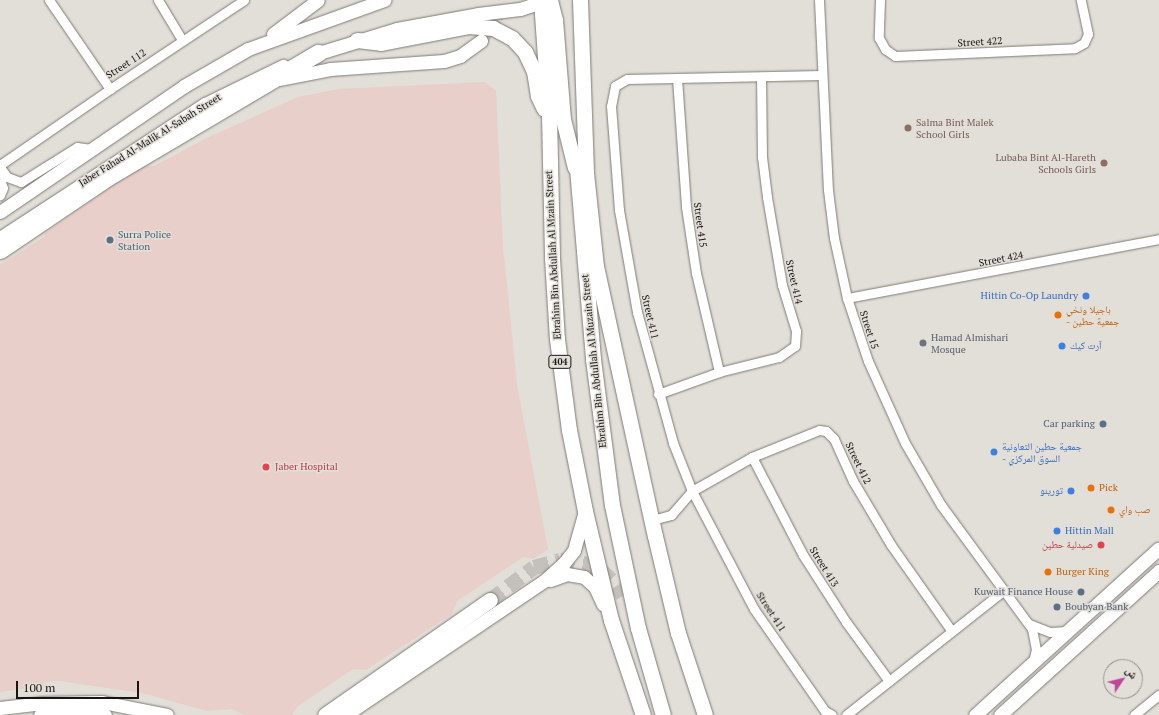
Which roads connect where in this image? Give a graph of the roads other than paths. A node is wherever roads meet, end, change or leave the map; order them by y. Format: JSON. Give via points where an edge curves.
{"nodes":[{"id":1,"x":49,"y":0,"type":"edge"},
{"id":2,"x":158,"y":0,"type":"edge"},
{"id":3,"x":244,"y":0,"type":"edge"},
{"id":4,"x":318,"y":0,"type":"edge"},
{"id":5,"x":384,"y":0,"type":"edge"},
{"id":6,"x":544,"y":0,"type":"edge"},
{"id":7,"x":571,"y":0,"type":"edge"},
{"id":8,"x":580,"y":0,"type":"edge"},
{"id":9,"x":819,"y":0,"type":"edge"},
{"id":10,"x":880,"y":0,"type":"edge"},
{"id":11,"x":1081,"y":0,"type":"edge"},
{"id":12,"x":517,"y":5,"type":"edge"},
{"id":13,"x":182,"y":40,"type":"junction"},
{"id":14,"x":357,"y":40,"type":"junction"},
{"id":15,"x":481,"y":42,"type":"tunnel mouth"},
{"id":16,"x":248,"y":49,"type":"junction"},
{"id":17,"x":318,"y":53,"type":"junction"},
{"id":18,"x":821,"y":74,"type":"junction"},
{"id":19,"x":761,"y":77,"type":"junction"},
{"id":20,"x":677,"y":78,"type":"junction"},
{"id":21,"x":263,"y":84,"type":"junction"},
{"id":22,"x":110,"y":89,"type":"junction"},
{"id":23,"x":549,"y":114,"type":"junction"},
{"id":24,"x":92,"y":148,"type":"junction"},
{"id":25,"x":0,"y":166,"type":"edge"},
{"id":26,"x":576,"y":169,"type":"junction"},
{"id":27,"x":0,"y":179,"type":"edge"},
{"id":28,"x":0,"y":195,"type":"edge"},
{"id":29,"x":0,"y":212,"type":"edge"},
{"id":30,"x":0,"y":238,"type":"edge"},
{"id":31,"x":1159,"y":240,"type":"edge"},
{"id":32,"x":0,"y":250,"type":"edge"},
{"id":33,"x":847,"y":298,"type":"junction"},
{"id":34,"x":719,"y":372,"type":"junction"},
{"id":35,"x":658,"y":394,"type":"junction"},
{"id":36,"x":752,"y":457,"type":"junction"},
{"id":37,"x":692,"y":492,"type":"junction"},
{"id":38,"x":585,"y":511,"type":"junction"},
{"id":39,"x":652,"y":520,"type":"junction"},
{"id":40,"x":1159,"y":548,"type":"edge"},
{"id":41,"x":1159,"y":571,"type":"edge"},
{"id":42,"x":544,"y":582,"type":"junction"},
{"id":43,"x":1003,"y":591,"type":"junction"},
{"id":44,"x":623,"y":595,"type":"tunnel mouth"},
{"id":45,"x":490,"y":600,"type":"tunnel mouth"},
{"id":46,"x":611,"y":620,"type":"junction"},
{"id":47,"x":1028,"y":623,"type":"junction"},
{"id":48,"x":638,"y":628,"type":"junction"},
{"id":49,"x":951,"y":630,"type":"junction"},
{"id":50,"x":1067,"y":631,"type":"junction"},
{"id":51,"x":1033,"y":663,"type":"junction"},
{"id":52,"x":889,"y":681,"type":"junction"},
{"id":53,"x":1159,"y":694,"type":"edge"},
{"id":54,"x":0,"y":708,"type":"edge"},
{"id":55,"x":40,"y":715,"type":"edge"},
{"id":56,"x":105,"y":715,"type":"edge"},
{"id":57,"x":167,"y":715,"type":"edge"},
{"id":58,"x":326,"y":715,"type":"edge"},
{"id":59,"x":345,"y":715,"type":"edge"},
{"id":60,"x":642,"y":715,"type":"edge"},
{"id":61,"x":663,"y":715,"type":"edge"},
{"id":62,"x":704,"y":715,"type":"edge"},
{"id":63,"x":832,"y":715,"type":"edge"},
{"id":64,"x":846,"y":715,"type":"edge"},
{"id":65,"x":975,"y":715,"type":"edge"},
{"id":66,"x":1000,"y":715,"type":"edge"},
{"id":67,"x":1134,"y":715,"type":"edge"}],
"edges":[{"from":1,"to":22,"type":"street","name":"Street 112"},
{"from":2,"to":13,"type":"street"},
{"from":3,"to":13,"type":"street","name":"Street 112"},
{"from":4,"to":16,"type":"street","via":[[292,21]]},
{"from":5,"to":16,"type":"street"},
{"from":6,"to":12,"type":"street","name":"Jaber Fahad Al-Malik Al-Sabah Street"},
{"from":6,"to":23,"type":"main road","name":"Ebrahim Bin Abdullah Al Mzain Street","number":"404"},
{"from":6,"to":26,"type":"main road","via":[[555,20],[563,119]]},
{"from":7,"to":26,"type":"main road","name":"Ebrahim Bin Abdullah Al Muzain Street"},
{"from":8,"to":39,"type":"main road","via":[[586,173],[596,266]]},
{"from":9,"to":18,"type":"street","name":"Street 15"},
{"from":10,"to":11,"type":"street","name":"Street 422","via":[[879,38],[885,49],[895,56],[1075,48],[1084,43],[1088,34]]},
{"from":12,"to":14,"type":"street","name":"Jaber Fahad Al-Malik Al-Sabah Street"},
{"from":13,"to":22,"type":"street","name":"Street 112"},
{"from":14,"to":17,"type":"street","name":"Jaber Fahad Al-Malik Al-Sabah Street"},
{"from":14,"to":23,"type":"main road","via":[[381,43],[469,26],[493,28],[512,38],[525,52],[534,71],[540,101]]},
{"from":15,"to":21,"type":"street","via":[[460,56],[444,61],[330,69]]},
{"from":16,"to":24,"type":"street","via":[[184,86]]},
{"from":17,"to":21,"type":"highway"},
{"from":17,"to":30,"type":"street","name":"Jaber Fahad Al-Malik Al-Sabah Street","via":[[260,76],[205,104]]},
{"from":18,"to":19,"type":"street","name":"Street 411"},
{"from":18,"to":33,"type":"street","name":"Street 15","via":[[828,190],[834,238]]},
{"from":19,"to":20,"type":"street","name":"Street 411"},
{"from":19,"to":34,"type":"street","name":"Street 414","via":[[762,157],[767,197],[782,286],[796,331],[795,346],[779,357]]},
{"from":20,"to":34,"type":"street","name":"Street 415","via":[[686,207],[696,273]]},
{"from":20,"to":35,"type":"street","name":"Street 411","via":[[627,79],[615,86],[611,106],[619,210],[636,312]]},
{"from":21,"to":32,"type":"highway","via":[[108,177]]},
{"from":22,"to":25,"type":"street"},
{"from":23,"to":38,"type":"main road","name":"Ebrahim Bin Abdullah Al Mzain Street","number":"404","via":[[550,205],[557,339]]},
{"from":24,"to":25,"type":"street","via":[[77,147],[21,182],[7,177]]},
{"from":24,"to":29,"type":"street"},
{"from":26,"to":48,"type":"main road","name":"Ebrahim Bin Abdullah Al Muzain Street","via":[[593,359],[612,505]]},
{"from":27,"to":28,"type":"street","via":[[3,188]]},
{"from":31,"to":33,"type":"street","name":"Street 424"},
{"from":33,"to":43,"type":"street","name":"Street 15","via":[[868,361],[905,443],[941,506]]},
{"from":34,"to":35,"type":"street","name":"Street 414"},
{"from":35,"to":37,"type":"street","name":"Street 411","via":[[673,444]]},
{"from":36,"to":37,"type":"street","name":"Street 412"},
{"from":36,"to":49,"type":"street","name":"Street 412","via":[[819,430],[826,431],[834,439],[853,481],[891,545]]},
{"from":36,"to":52,"type":"street","name":"Street 413","via":[[803,555],[846,622]]},
{"from":37,"to":39,"type":"street","name":"Street 412","via":[[671,515]]},
{"from":37,"to":63,"type":"street","name":"Street 411","via":[[754,609],[826,711]]},
{"from":38,"to":42,"type":"street","via":[[574,550]]},
{"from":38,"to":46,"type":"main road","name":"Ebrahim Bin Abdullah Al Mzain Street","number":"404"},
{"from":39,"to":62,"type":"main road","via":[[678,633]]},
{"from":40,"to":50,"type":"street"},
{"from":41,"to":66,"type":"street"},
{"from":42,"to":46,"type":"street","via":[[567,574],[584,577],[595,587]]},
{"from":42,"to":59,"type":"street"},
{"from":43,"to":47,"type":"street","name":"Street 15"},
{"from":43,"to":49,"type":"street"},
{"from":44,"to":48,"type":"main road"},
{"from":45,"to":58,"type":"main road"},
{"from":46,"to":60,"type":"main road","name":"Ebrahim Bin Abdullah Al Mzain Street","number":"404"},
{"from":47,"to":50,"type":"street","name":"Street 15","via":[[1044,631]]},
{"from":47,"to":51,"type":"street","name":"Street 15","via":[[1036,642]]},
{"from":48,"to":61,"type":"main road","name":"Ebrahim Bin Abdullah Al Muzain Street"},
{"from":49,"to":52,"type":"street"},
{"from":50,"to":51,"type":"street"},
{"from":51,"to":65,"type":"street"},
{"from":52,"to":64,"type":"street"},
{"from":53,"to":67,"type":"street"},
{"from":54,"to":57,"type":"street","via":[[43,703],[102,702]]},
{"from":55,"to":56,"type":"street"}]}
